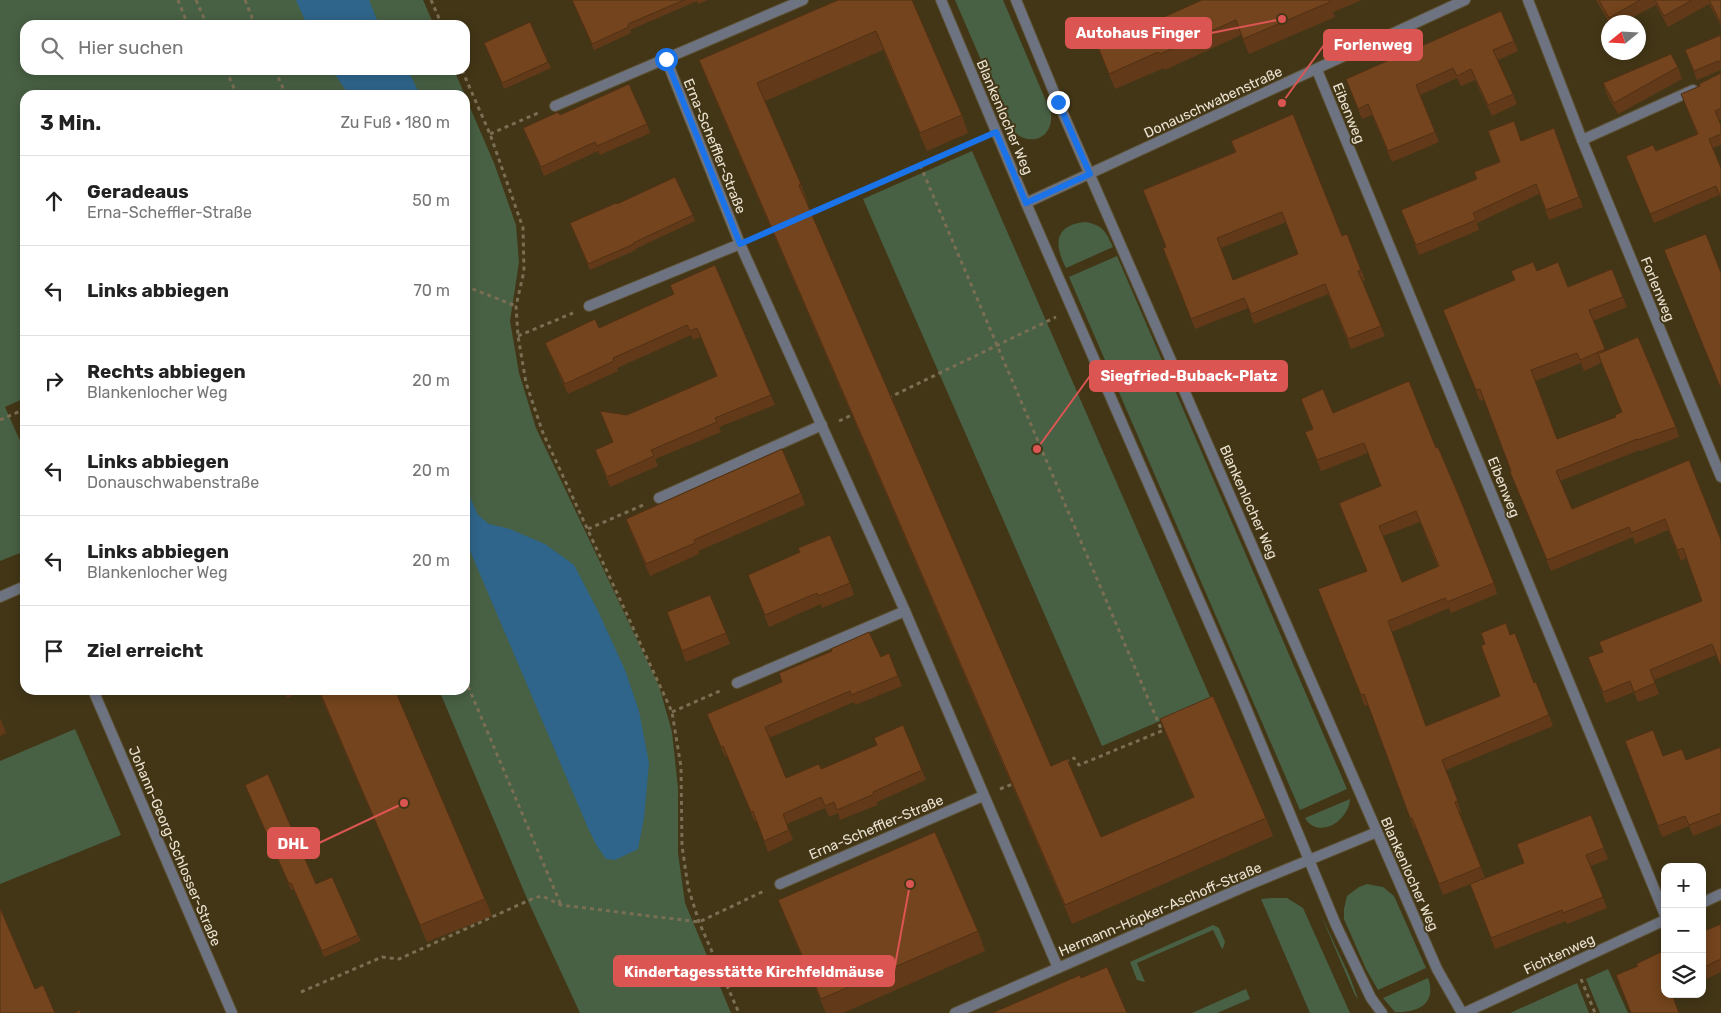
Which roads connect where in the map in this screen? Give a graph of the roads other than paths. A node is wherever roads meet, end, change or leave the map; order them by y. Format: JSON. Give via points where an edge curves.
{"nodes":[{"id":1,"x":803,"y":0,"type":"edge"},
{"id":2,"x":942,"y":0,"type":"edge"},
{"id":3,"x":1016,"y":0,"type":"edge"},
{"id":4,"x":1465,"y":0,"type":"edge"},
{"id":5,"x":1528,"y":0,"type":"edge"},
{"id":6,"x":666,"y":59,"type":"junction"},
{"id":7,"x":1317,"y":70,"type":"junction"},
{"id":8,"x":1704,"y":85,"type":"edge"},
{"id":9,"x":555,"y":106,"type":"road end"},
{"id":10,"x":1582,"y":140,"type":"junction"},
{"id":11,"x":1090,"y":174,"type":"junction"},
{"id":12,"x":1026,"y":203,"type":"junction"},
{"id":13,"x":740,"y":244,"type":"junction"},
{"id":14,"x":589,"y":306,"type":"road end"},
{"id":15,"x":822,"y":425,"type":"junction"},
{"id":16,"x":1721,"y":477,"type":"edge"},
{"id":17,"x":659,"y":498,"type":"road end"},
{"id":18,"x":20,"y":588,"type":"edge"},
{"id":19,"x":0,"y":597,"type":"edge"},
{"id":20,"x":905,"y":611,"type":"junction"},
{"id":21,"x":737,"y":683,"type":"road end"},
{"id":22,"x":95,"y":695,"type":"edge"},
{"id":23,"x":983,"y":796,"type":"junction"},
{"id":24,"x":1377,"y":832,"type":"junction"},
{"id":25,"x":1309,"y":861,"type":"junction"},
{"id":26,"x":780,"y":884,"type":"road end"},
{"id":27,"x":1721,"y":894,"type":"edge"},
{"id":28,"x":1706,"y":901,"type":"edge"},
{"id":29,"x":1662,"y":908,"type":"edge"},
{"id":30,"x":1661,"y":922,"type":"edge"},
{"id":31,"x":1058,"y":968,"type":"junction"},
{"id":32,"x":232,"y":1013,"type":"edge"},
{"id":33,"x":955,"y":1013,"type":"edge"},
{"id":34,"x":1382,"y":1013,"type":"edge"},
{"id":35,"x":1463,"y":1013,"type":"edge"}],
"edges":[{"from":1,"to":6,"type":"street"},
{"from":2,"to":12,"type":"street","name":"Blankenlocher Weg"},
{"from":3,"to":11,"type":"street","name":"Blankenlocher Weg"},
{"from":4,"to":7,"type":"street","name":"Donauschwabenstraße"},
{"from":5,"to":10,"type":"street","name":"Forlenweg"},
{"from":6,"to":9,"type":"street"},
{"from":6,"to":13,"type":"street","name":"Erna-Scheffler-Straße"},
{"from":7,"to":11,"type":"street","name":"Donauschwabenstraße"},
{"from":7,"to":29,"type":"street","name":"Eibenweg"},
{"from":8,"to":10,"type":"street"},
{"from":10,"to":16,"type":"street","name":"Forlenweg"},
{"from":11,"to":12,"type":"street","name":"Donauschwabenstraße"},
{"from":11,"to":24,"type":"street","name":"Blankenlocher Weg"},
{"from":12,"to":25,"type":"street","name":"Blankenlocher Weg","via":[[1241,696]]},
{"from":13,"to":14,"type":"street"},
{"from":13,"to":15,"type":"street","name":"Erna-Scheffler-Straße"},
{"from":15,"to":17,"type":"street"},
{"from":15,"to":20,"type":"street","name":"Erna-Scheffler-Straße"},
{"from":18,"to":19,"type":"street"},
{"from":20,"to":21,"type":"street"},
{"from":20,"to":23,"type":"street","name":"Erna-Scheffler-Straße"},
{"from":22,"to":32,"type":"street","name":"Johann-Georg-Schlosser-Straße"},
{"from":23,"to":26,"type":"street","name":"Erna-Scheffler-Straße"},
{"from":23,"to":31,"type":"street","name":"Erna-Scheffler-Straße"},
{"from":24,"to":25,"type":"street","name":"Hermann-Höpker-Aschoff-Straße"},
{"from":24,"to":35,"type":"street","name":"Blankenlocher Weg","via":[[1437,969]]},
{"from":25,"to":31,"type":"street","name":"Hermann-Höpker-Aschoff-Straße"},
{"from":25,"to":34,"type":"street","name":"Blankenlocher Weg","via":[[1371,998]]},
{"from":27,"to":28,"type":"street"},
{"from":30,"to":35,"type":"street","name":"Fichtenweg"},
{"from":31,"to":33,"type":"street","name":"Hermann-Höpker-Aschoff-Straße"}]}
